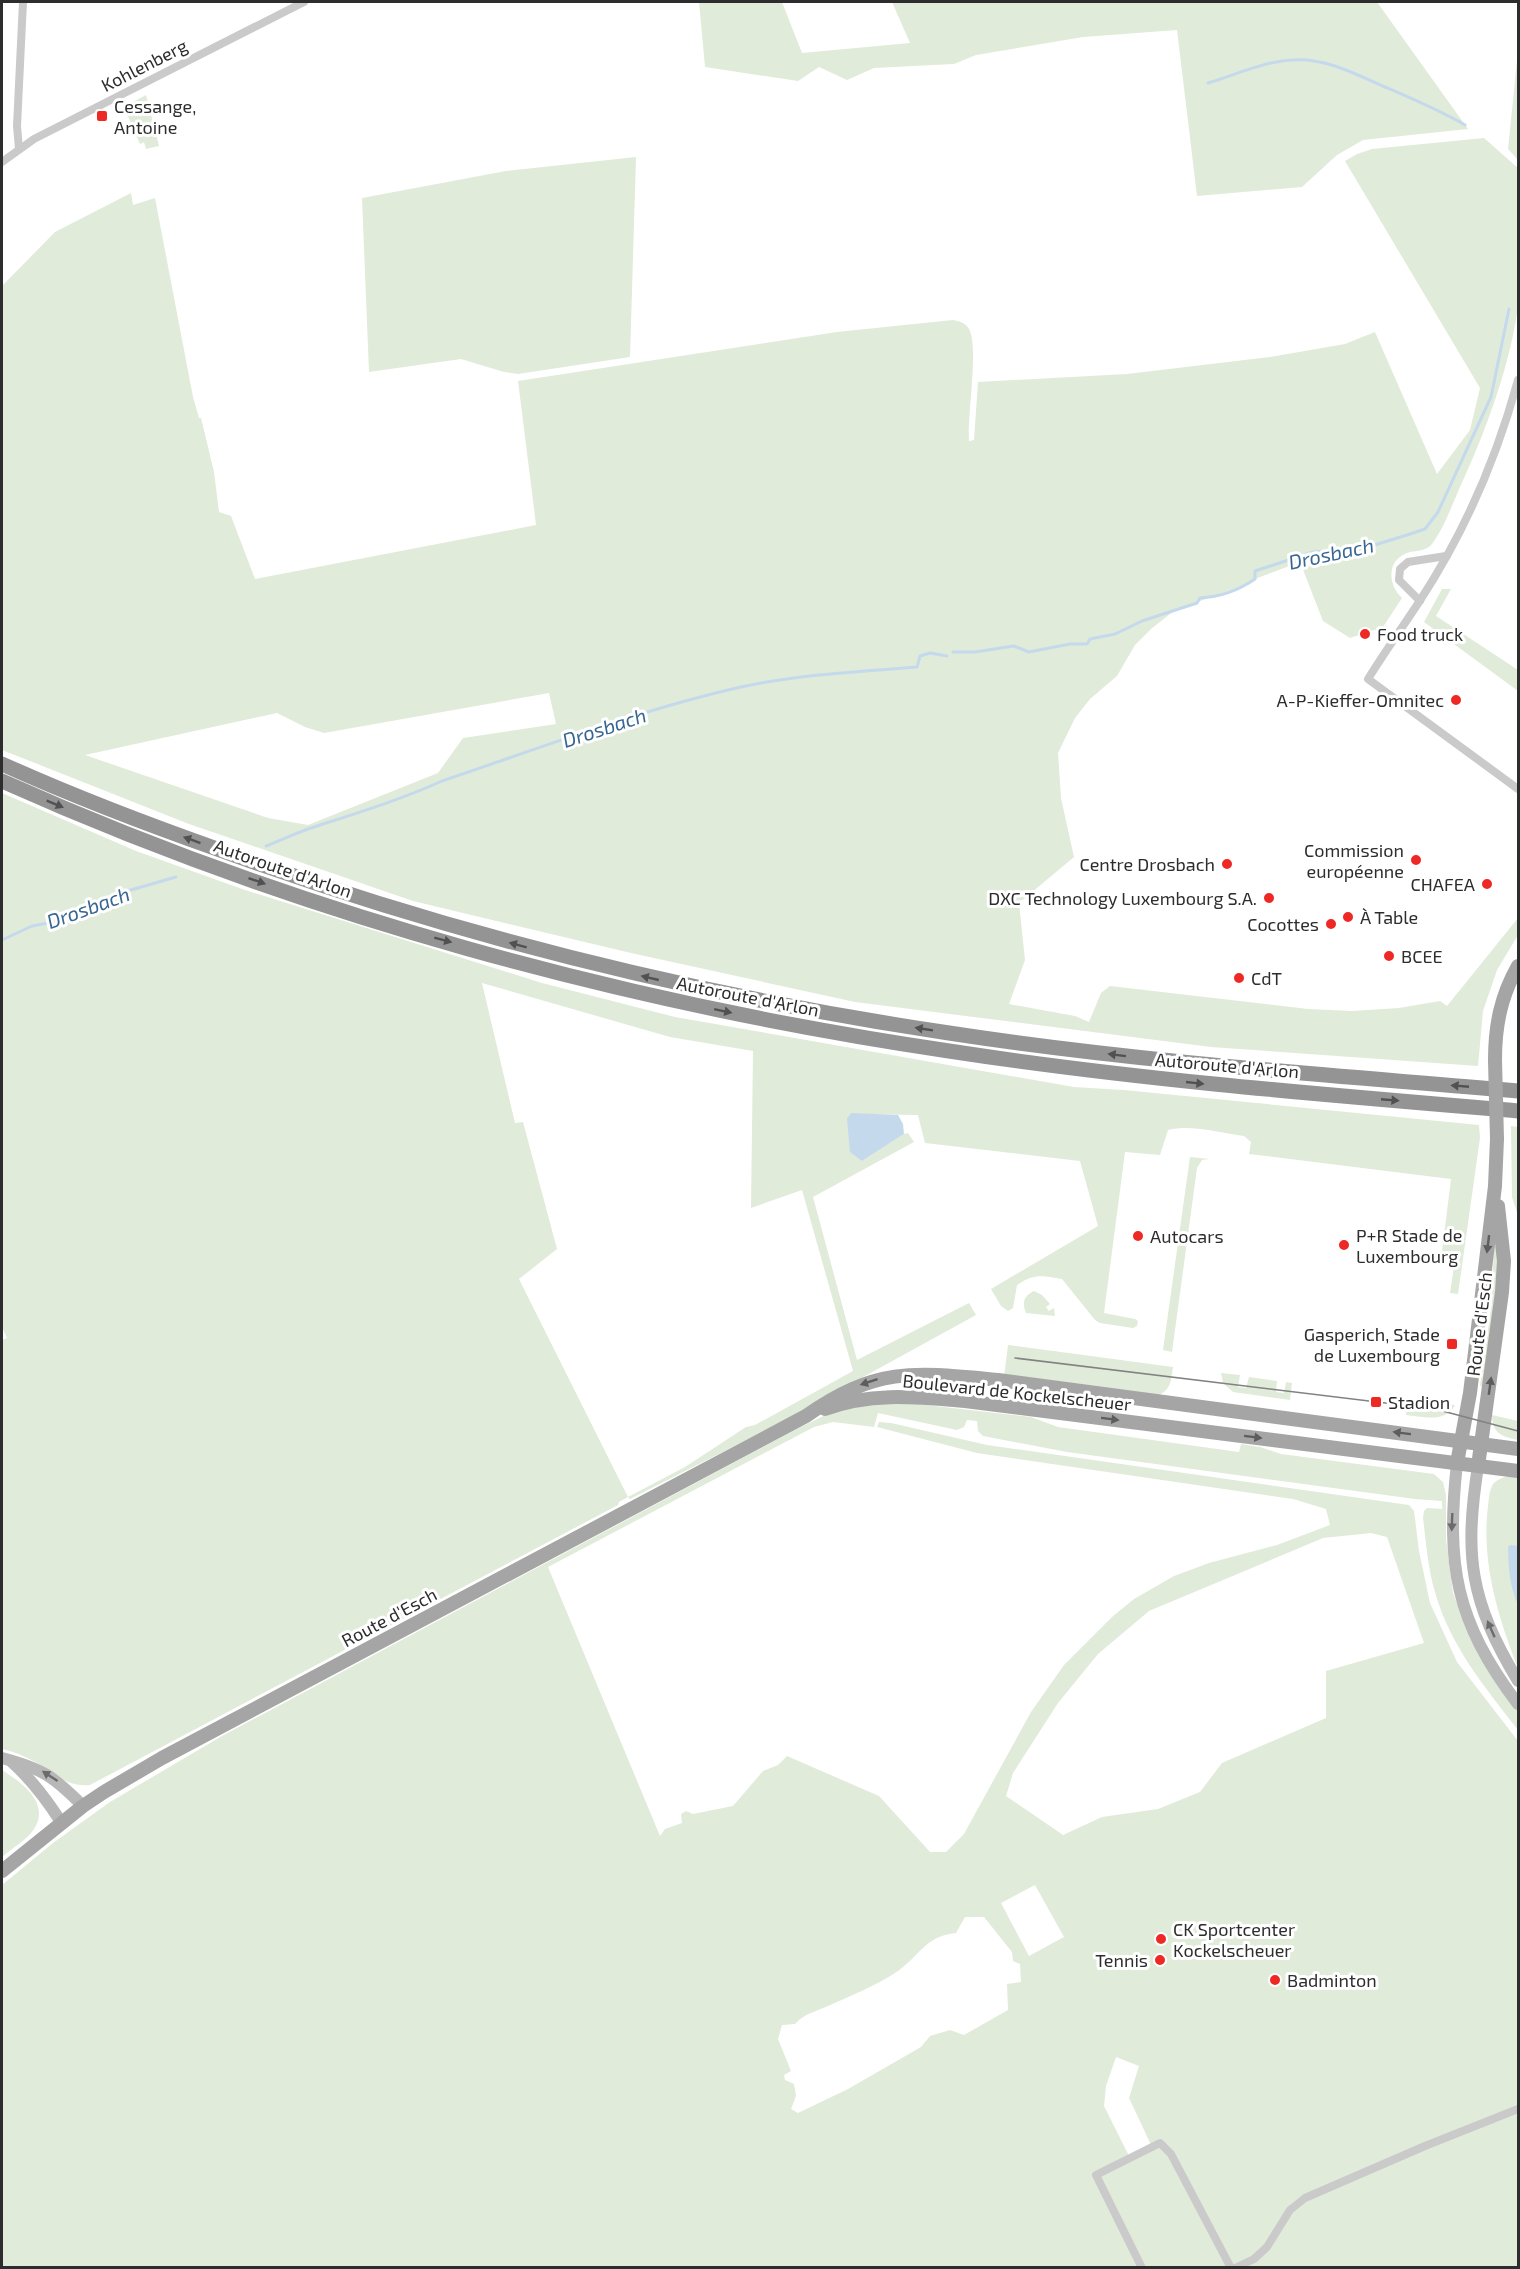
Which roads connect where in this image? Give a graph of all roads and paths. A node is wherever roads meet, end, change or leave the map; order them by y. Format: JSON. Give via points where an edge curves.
{"nodes":[{"id":1,"x":23,"y":2,"type":"edge"},
{"id":2,"x":304,"y":2,"type":"edge"},
{"id":3,"x":19,"y":149,"type":"junction"},
{"id":4,"x":2,"y":162,"type":"edge"},
{"id":5,"x":1518,"y":380,"type":"edge"},
{"id":6,"x":1446,"y":556,"type":"junction"},
{"id":7,"x":1420,"y":601,"type":"junction"},
{"id":8,"x":2,"y":764,"type":"edge"},
{"id":9,"x":2,"y":781,"type":"edge"},
{"id":10,"x":1518,"y":789,"type":"edge"},
{"id":11,"x":1518,"y":966,"type":"edge"},
{"id":12,"x":1518,"y":1091,"type":"edge"},
{"id":13,"x":1518,"y":1111,"type":"edge"},
{"id":14,"x":1495,"y":1186,"type":"junction"},
{"id":15,"x":806,"y":1416,"type":"junction"},
{"id":16,"x":1460,"y":1441,"type":"junction"},
{"id":17,"x":1481,"y":1444,"type":"junction"},
{"id":18,"x":1518,"y":1449,"type":"edge"},
{"id":19,"x":1456,"y":1463,"type":"junction"},
{"id":20,"x":1478,"y":1466,"type":"junction"},
{"id":21,"x":1518,"y":1471,"type":"edge"},
{"id":22,"x":1518,"y":1681,"type":"edge"},
{"id":23,"x":1518,"y":1704,"type":"edge"},
{"id":24,"x":5,"y":1759,"type":"edge"},
{"id":25,"x":83,"y":1806,"type":"junction"},
{"id":26,"x":61,"y":1822,"type":"junction"},
{"id":27,"x":2,"y":1871,"type":"edge"},
{"id":28,"x":1518,"y":2109,"type":"edge"},
{"id":29,"x":1142,"y":2268,"type":"edge"},
{"id":30,"x":1233,"y":2268,"type":"edge"}],
"edges":[{"from":1,"to":3,"type":"street"},
{"from":2,"to":3,"type":"street","name":"Kohlenberg"},
{"from":3,"to":4,"type":"street","name":"Kohlenberg"},
{"from":5,"to":6,"type":"street","via":[[1502,433]]},
{"from":6,"to":7,"type":"street"},
{"from":6,"to":7,"type":"street","via":[[1408,562],[1400,569],[1399,580]]},
{"from":7,"to":10,"type":"street","via":[[1368,679]]},
{"from":12,"to":8,"type":"highway","name":"Autoroute d'Arlon","one_way":true,"via":[[1238,1068],[1017,1042],[855,1018],[684,986],[502,940],[334,890],[150,825]]},
{"from":9,"to":13,"type":"highway","name":"Autoroute d'Arlon","one_way":true,"via":[[145,840],[319,902],[429,936],[665,999],[846,1034],[1112,1074]]},
{"from":11,"to":14,"type":"main road","name":"Route d'Esch","bridge":true,"via":[[1502,999],[1495,1037]]},
{"from":14,"to":16,"type":"main road","name":"Route d'Esch","one_way":true,"via":[[1470,1393]]},
{"from":17,"to":14,"type":"main road","name":"Route d'Esch","one_way":true,"via":[[1504,1261]]},
{"from":16,"to":15,"type":"main road","name":"Boulevard de Kockelscheuer","one_way":true,"via":[[936,1374],[890,1376],[869,1382],[830,1399]]},
{"from":15,"to":19,"type":"main road","name":"Boulevard de Kockelscheuer","one_way":true,"via":[[861,1398],[925,1398]]},
{"from":15,"to":25,"type":"main road","name":"Route d'Esch","via":[[162,1758]]},
{"from":16,"to":17,"type":"main road","name":"Boulevard de Kockelscheuer"},
{"from":16,"to":19,"type":"main road","name":"Route d'Esch"},
{"from":17,"to":18,"type":"main road","name":"Boulevard de Kockelscheuer"},
{"from":17,"to":20,"type":"main road","name":"Route d'Esch"},
{"from":19,"to":20,"type":"main road","name":"Boulevard de Kockelscheuer"},
{"from":19,"to":23,"type":"main road","one_way":true,"via":[[1451,1532],[1461,1600],[1484,1654]]},
{"from":20,"to":21,"type":"main road","name":"Boulevard de Kockelscheuer"},
{"from":22,"to":20,"type":"main road","one_way":true,"via":[[1490,1630],[1472,1571],[1470,1522]]},
{"from":25,"to":24,"type":"main road","one_way":true,"via":[[38,1768]]},
{"from":24,"to":26,"type":"main road","via":[[26,1775]]},
{"from":25,"to":26,"type":"main road","name":"Route d'Esch"},
{"from":26,"to":27,"type":"main road","name":"Route d'Esch"},
{"from":28,"to":30,"type":"street","via":[[1305,2198],[1290,2210],[1267,2247],[1254,2259]]},
{"from":29,"to":30,"type":"street","via":[[1096,2175],[1160,2143],[1171,2154]]}]}
